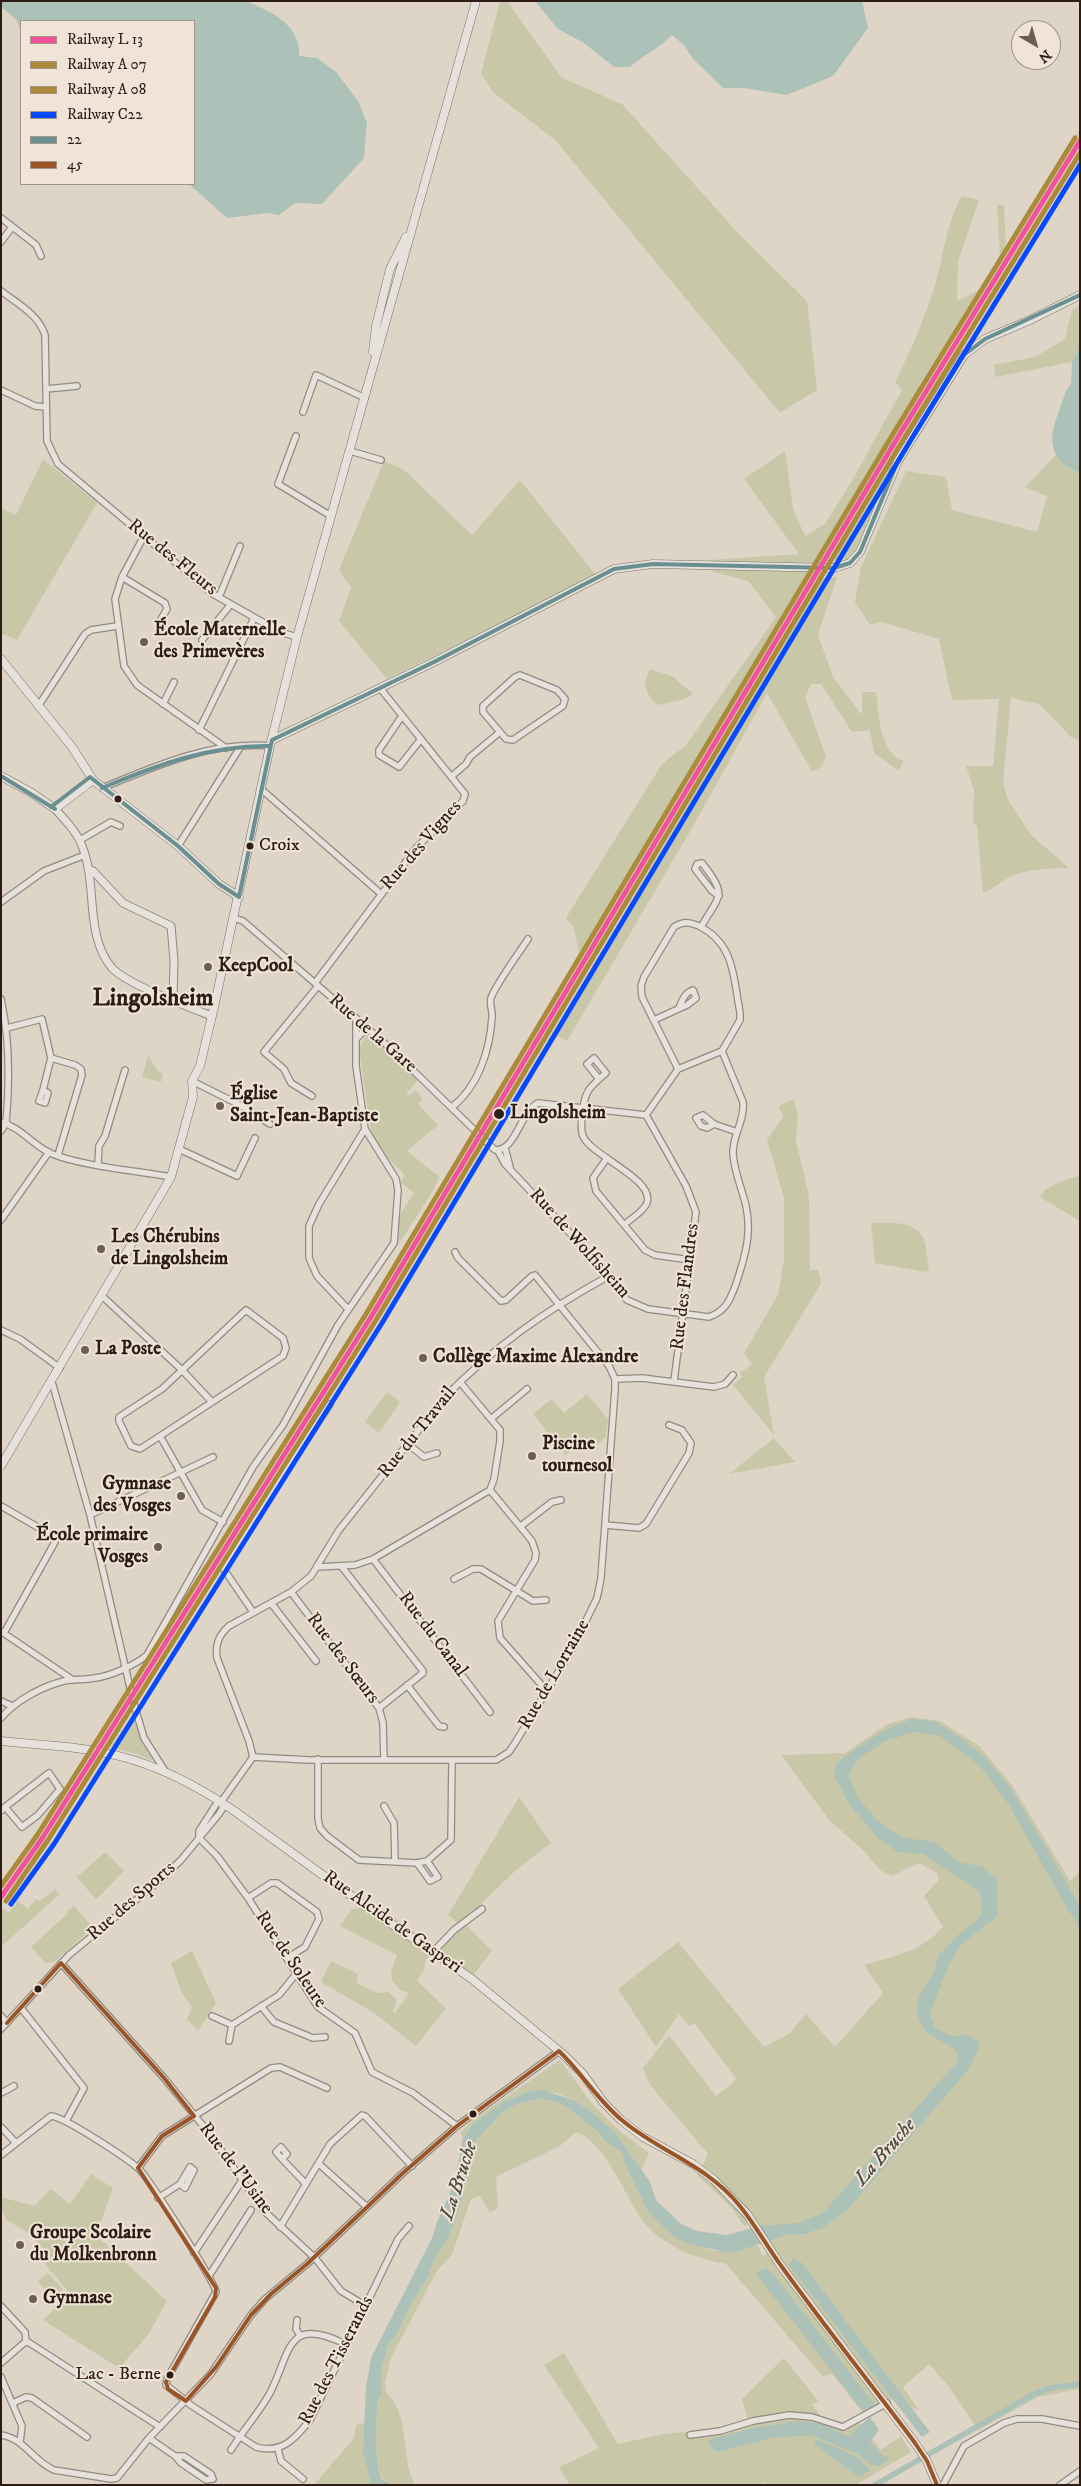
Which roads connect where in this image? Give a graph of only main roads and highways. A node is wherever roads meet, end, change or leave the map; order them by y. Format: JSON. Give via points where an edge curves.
{"nodes":[{"id":1,"x":476,"y":1,"type":"edge"},
{"id":2,"x":1080,"y":295,"type":"edge"},
{"id":3,"x":1,"y":659,"type":"edge"},
{"id":4,"x":271,"y":743,"type":"junction"},
{"id":5,"x":1,"y":776,"type":"edge"},
{"id":6,"x":92,"y":779,"type":"junction"},
{"id":7,"x":238,"y":897,"type":"junction"},
{"id":8,"x":1,"y":1466,"type":"edge"},
{"id":9,"x":1,"y":1741,"type":"edge"},
{"id":10,"x":937,"y":2485,"type":"edge"}],
"edges":[{"from":1,"to":4,"type":"main road","via":[[414,221],[394,258],[372,371],[297,637]]},
{"from":2,"to":4,"type":"main road","via":[[979,342],[964,355],[903,453],[860,552],[853,561],[842,567],[653,564],[621,567]]},
{"from":3,"to":6,"type":"main road","via":[[72,748]]},
{"from":4,"to":7,"type":"main road"},
{"from":5,"to":6,"type":"main road","via":[[53,808]]},
{"from":6,"to":7,"type":"main road"},
{"from":7,"to":8,"type":"main road","via":[[200,1066],[192,1081],[193,1097],[172,1177]]},
{"from":9,"to":10,"type":"main road","name":"Rue Alcide de Gasperi","via":[[108,1753],[168,1774],[221,1802],[472,1978],[559,2050],[616,2115],[643,2137],[705,2173],[738,2204],[921,2451]]}]}
